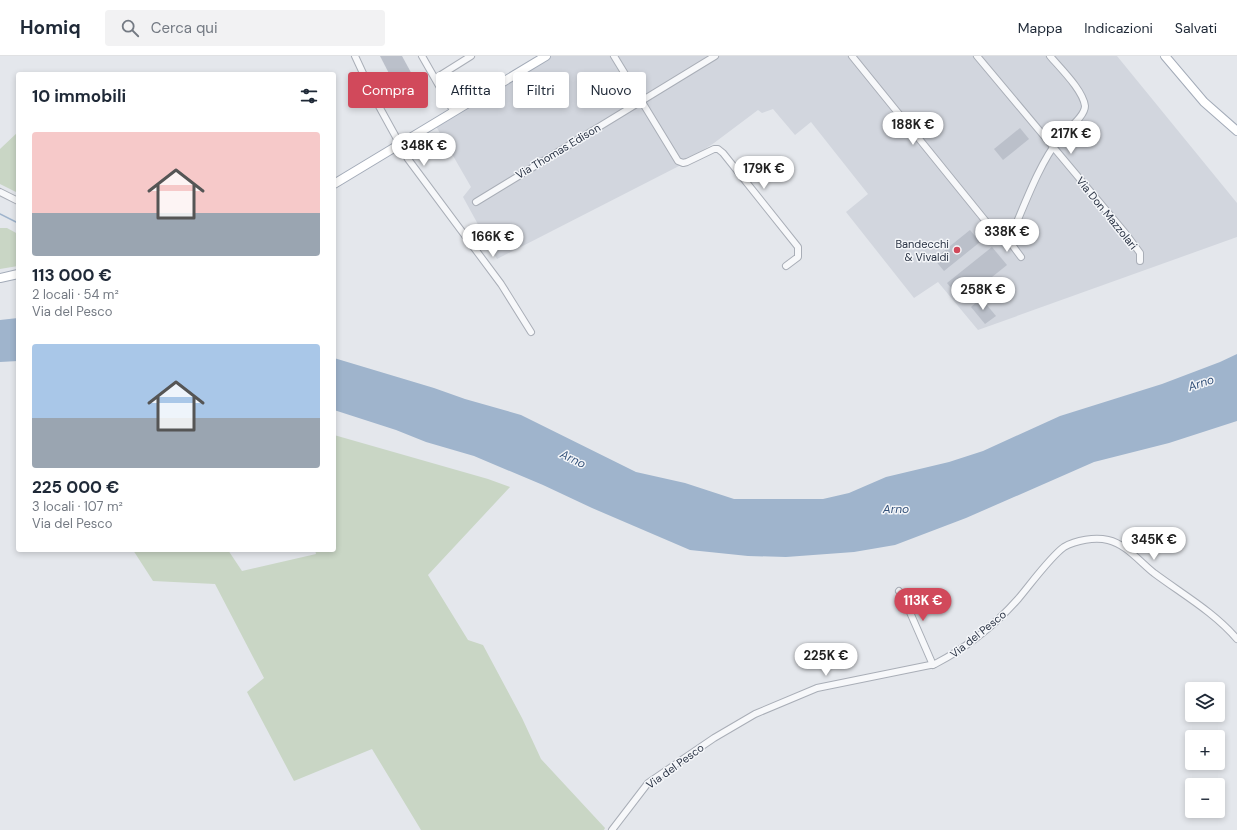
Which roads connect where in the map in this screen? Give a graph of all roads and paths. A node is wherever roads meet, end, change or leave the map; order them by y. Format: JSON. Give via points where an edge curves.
{"nodes":[{"id":1,"x":355,"y":56,"type":"edge"},
{"id":2,"x":422,"y":56,"type":"edge"},
{"id":3,"x":471,"y":56,"type":"edge"},
{"id":4,"x":546,"y":56,"type":"edge"},
{"id":5,"x":614,"y":56,"type":"edge"},
{"id":6,"x":715,"y":56,"type":"edge"},
{"id":7,"x":852,"y":56,"type":"edge"},
{"id":8,"x":977,"y":56,"type":"edge"},
{"id":9,"x":1050,"y":56,"type":"edge"},
{"id":10,"x":1165,"y":56,"type":"edge"},
{"id":11,"x":446,"y":72,"type":"edge"},
{"id":12,"x":624,"y":72,"type":"edge"},
{"id":13,"x":436,"y":78,"type":"edge"},
{"id":14,"x":646,"y":98,"type":"edge"},
{"id":15,"x":646,"y":107,"type":"edge"},
{"id":16,"x":452,"y":108,"type":"edge"},
{"id":17,"x":629,"y":108,"type":"edge"},
{"id":18,"x":454,"y":112,"type":"junction"},
{"id":19,"x":1237,"y":131,"type":"edge"},
{"id":20,"x":400,"y":144,"type":"junction"},
{"id":21,"x":1053,"y":147,"type":"junction"},
{"id":22,"x":336,"y":183,"type":"edge"},
{"id":23,"x":0,"y":192,"type":"edge"},
{"id":24,"x":16,"y":200,"type":"edge"},
{"id":25,"x":476,"y":202,"type":"dead end"},
{"id":26,"x":1007,"y":238,"type":"junction"},
{"id":27,"x":1021,"y":257,"type":"dead end"},
{"id":28,"x":1140,"y":261,"type":"dead end"},
{"id":29,"x":786,"y":266,"type":"dead end"},
{"id":30,"x":16,"y":274,"type":"edge"},
{"id":31,"x":0,"y":278,"type":"edge"},
{"id":32,"x":531,"y":332,"type":"dead end"},
{"id":33,"x":899,"y":591,"type":"dead end"},
{"id":34,"x":1237,"y":639,"type":"edge"},
{"id":35,"x":933,"y":665,"type":"junction"},
{"id":36,"x":612,"y":830,"type":"edge"}],
"edges":[{"from":1,"to":20,"type":"street"},
{"from":2,"to":13,"type":"street"},
{"from":3,"to":11,"type":"street"},
{"from":4,"to":18,"type":"main road"},
{"from":5,"to":12,"type":"street"},
{"from":6,"to":14,"type":"street","name":"Via Thomas Edison"},
{"from":7,"to":26,"type":"street","via":[[997,236]]},
{"from":8,"to":21,"type":"street","name":"Via Don Mazzolari"},
{"from":9,"to":21,"type":"street","via":[[1074,85],[1083,100],[1084,112]]},
{"from":10,"to":19,"type":"main road","via":[[1208,106]]},
{"from":15,"to":29,"type":"street","via":[[678,161],[685,163],[712,149],[720,150],[798,247],[798,258]]},
{"from":16,"to":18,"type":"street"},
{"from":17,"to":25,"type":"street","name":"Via Thomas Edison"},
{"from":18,"to":20,"type":"main road"},
{"from":20,"to":22,"type":"main road"},
{"from":20,"to":32,"type":"street","via":[[411,164],[501,284]]},
{"from":21,"to":26,"type":"street","via":[[1014,230]]},
{"from":21,"to":28,"type":"street","name":"Via Don Mazzolari","via":[[1136,247],[1140,253]]},
{"from":23,"to":24,"type":"street"},
{"from":26,"to":27,"type":"street"},
{"from":30,"to":31,"type":"main road"},
{"from":33,"to":35,"type":"street"},
{"from":34,"to":35,"type":"street","name":"Via del Pesco","via":[[1213,616],[1117,543],[1094,538],[1064,548],[1000,618],[953,655]]},
{"from":35,"to":36,"type":"street","name":"Via del Pesco","via":[[817,688],[755,714],[714,738],[648,783]]}]}
